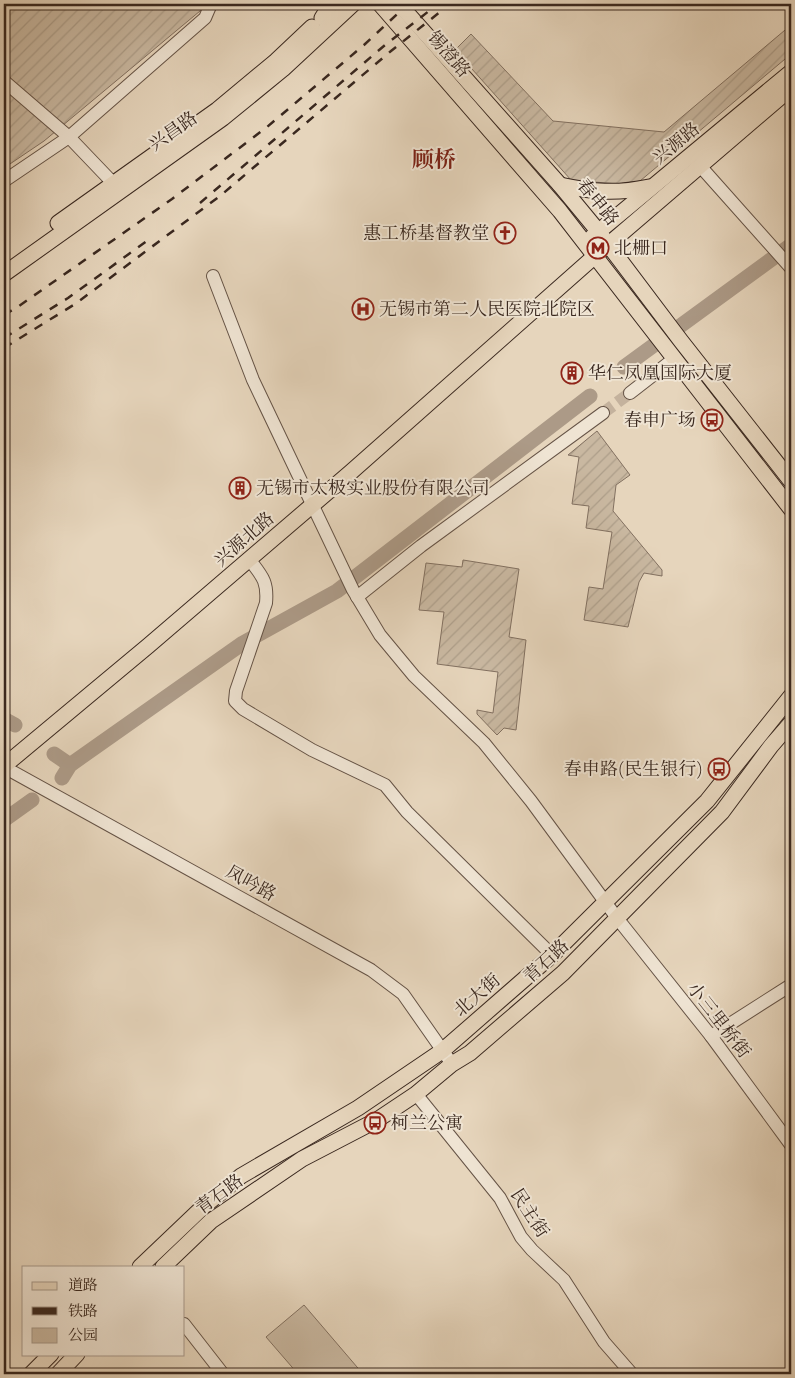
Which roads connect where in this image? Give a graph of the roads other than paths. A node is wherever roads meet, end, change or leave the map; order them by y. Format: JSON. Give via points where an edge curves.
{"nodes":[{"id":1,"x":211,"y":4,"type":"edge"},
{"id":2,"x":331,"y":4,"type":"edge"},
{"id":3,"x":337,"y":4,"type":"edge"},
{"id":4,"x":353,"y":4,"type":"edge"},
{"id":5,"x":380,"y":4,"type":"edge"},
{"id":6,"x":399,"y":4,"type":"edge"},
{"id":7,"x":322,"y":18,"type":"junction"},
{"id":8,"x":791,"y":72,"type":"edge"},
{"id":9,"x":4,"y":82,"type":"edge"},
{"id":10,"x":791,"y":88,"type":"edge"},
{"id":11,"x":470,"y":107,"type":"joint"},
{"id":12,"x":69,"y":137,"type":"junction"},
{"id":13,"x":701,"y":167,"type":"junction"},
{"id":14,"x":4,"y":181,"type":"edge"},
{"id":15,"x":113,"y":183,"type":"junction"},
{"id":16,"x":560,"y":185,"type":"junction"},
{"id":17,"x":653,"y":186,"type":"junction"},
{"id":18,"x":598,"y":231,"type":"junction"},
{"id":19,"x":585,"y":243,"type":"junction"},
{"id":20,"x":608,"y":246,"type":"junction"},
{"id":21,"x":595,"y":256,"type":"junction"},
{"id":22,"x":4,"y":261,"type":"edge"},
{"id":23,"x":791,"y":268,"type":"edge"},
{"id":24,"x":4,"y":274,"type":"edge"},
{"id":25,"x":213,"y":276,"type":"dead end"},
{"id":26,"x":670,"y":353,"type":"junction"},
{"id":27,"x":630,"y":393,"type":"tunnel mouth"},
{"id":28,"x":604,"y":413,"type":"tunnel mouth"},
{"id":29,"x":791,"y":480,"type":"edge"},
{"id":30,"x":313,"y":504,"type":"junction"},
{"id":31,"x":791,"y":509,"type":"edge"},
{"id":32,"x":249,"y":559,"type":"junction"},
{"id":33,"x":355,"y":594,"type":"junction"},
{"id":34,"x":791,"y":696,"type":"edge"},
{"id":35,"x":791,"y":723,"type":"edge"},
{"id":36,"x":4,"y":766,"type":"edge"},
{"id":37,"x":606,"y":903,"type":"junction"},
{"id":38,"x":617,"y":918,"type":"junction"},
{"id":39,"x":552,"y":955,"type":"junction"},
{"id":40,"x":791,"y":985,"type":"edge"},
{"id":41,"x":711,"y":1036,"type":"junction"},
{"id":42,"x":442,"y":1050,"type":"junction"},
{"id":43,"x":452,"y":1064,"type":"junction"},
{"id":44,"x":416,"y":1094,"type":"junction"},
{"id":45,"x":791,"y":1145,"type":"edge"},
{"id":46,"x":141,"y":1266,"type":"edge"},
{"id":47,"x":164,"y":1266,"type":"edge"},
{"id":48,"x":185,"y":1325,"type":"edge"},
{"id":49,"x":49,"y":1356,"type":"edge"},
{"id":50,"x":75,"y":1356,"type":"edge"},
{"id":51,"x":31,"y":1374,"type":"edge"},
{"id":52,"x":58,"y":1374,"type":"edge"},
{"id":53,"x":223,"y":1374,"type":"edge"},
{"id":54,"x":632,"y":1374,"type":"edge"}],
"edges":[{"from":1,"to":12,"type":"street","via":[[205,18]]},
{"from":2,"to":7,"type":"main road"},
{"from":3,"to":7,"type":"main road","name":"兴昌路"},
{"from":4,"to":24,"type":"main road","name":"兴昌路","via":[[283,69],[223,118]]},
{"from":5,"to":11,"type":"main road","name":"锡澄路"},
{"from":6,"to":16,"type":"main road","name":"春申路"},
{"from":7,"to":15,"type":"main road","name":"兴昌路","via":[[217,110]]},
{"from":8,"to":17,"type":"main road","name":"兴源路"},
{"from":9,"to":12,"type":"street"},
{"from":10,"to":13,"type":"main road","name":"兴源路"},
{"from":11,"to":19,"type":"main road","name":"春申路"},
{"from":12,"to":14,"type":"street"},
{"from":12,"to":15,"type":"street"},
{"from":13,"to":20,"type":"main road","name":"兴源路"},
{"from":13,"to":23,"type":"street"},
{"from":15,"to":22,"type":"main road","name":"兴昌路"},
{"from":16,"to":17,"type":"main road","via":[[602,192],[626,192]]},
{"from":16,"to":18,"type":"main road","name":"春申路"},
{"from":17,"to":18,"type":"main road","name":"兴源路"},
{"from":18,"to":19,"type":"main road","name":"兴源路"},
{"from":18,"to":20,"type":"main road","name":"春申路"},
{"from":19,"to":21,"type":"main road","name":"春申路"},
{"from":20,"to":21,"type":"main road","name":"兴源路"},
{"from":20,"to":29,"type":"main road","name":"春申路"},
{"from":21,"to":26,"type":"main road","name":"春申路"},
{"from":21,"to":30,"type":"main road","name":"兴源北路"},
{"from":25,"to":30,"type":"street","name":"小三里桥街","via":[[253,380]]},
{"from":26,"to":27,"type":"street"},
{"from":26,"to":31,"type":"main road","name":"春申路"},
{"from":28,"to":33,"type":"street"},
{"from":30,"to":32,"type":"main road","name":"兴源北路"},
{"from":30,"to":33,"type":"street","name":"小三里桥街"},
{"from":32,"to":36,"type":"main road","name":"兴源北路"},
{"from":32,"to":39,"type":"street","via":[[264,579],[266,603],[235,701],[312,750],[385,785],[408,812]]},
{"from":33,"to":37,"type":"street","name":"小三里桥街","via":[[380,634],[414,676],[484,744]]},
{"from":34,"to":37,"type":"main road","name":"北大街","via":[[707,801]]},
{"from":35,"to":38,"type":"main road","name":"青石路","via":[[722,812]]},
{"from":36,"to":42,"type":"street","name":"凤吟路","via":[[371,970],[403,994]]},
{"from":37,"to":38,"type":"street","name":"小三里桥街"},
{"from":37,"to":39,"type":"main road","name":"北大街"},
{"from":38,"to":41,"type":"street","name":"小三里桥街"},
{"from":38,"to":43,"type":"main road","name":"青石路","via":[[563,973],[470,1053]]},
{"from":39,"to":42,"type":"main road","name":"北大街"},
{"from":40,"to":41,"type":"street"},
{"from":41,"to":45,"type":"street","name":"小三里桥街"},
{"from":42,"to":43,"type":"street","name":"凤吟路"},
{"from":42,"to":46,"type":"main road","name":"北大街","via":[[358,1108],[241,1176]]},
{"from":43,"to":44,"type":"main road","name":"青石路"},
{"from":44,"to":47,"type":"main road","name":"青石路","via":[[377,1120],[302,1159],[211,1221]]},
{"from":44,"to":54,"type":"street","name":"民主街","via":[[500,1198],[521,1237],[564,1280],[604,1342]]},
{"from":48,"to":53,"type":"street"},
{"from":49,"to":51,"type":"main road"},
{"from":50,"to":52,"type":"main road"}]}
